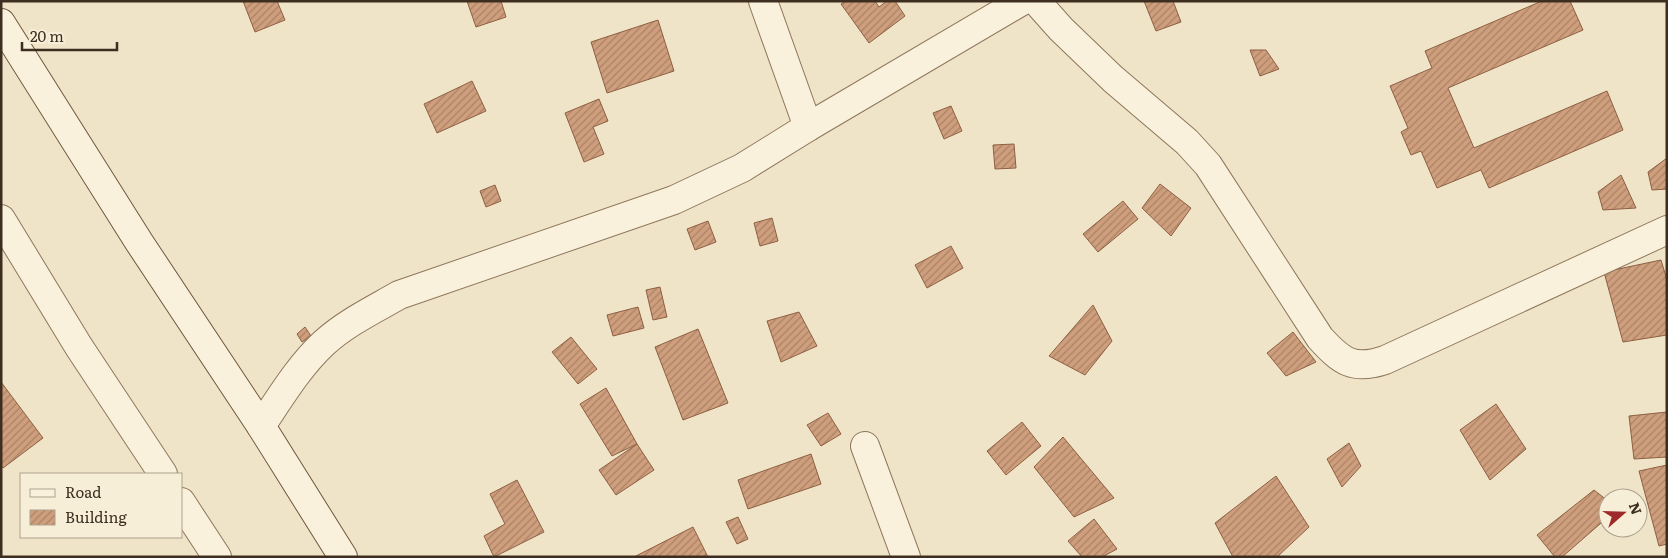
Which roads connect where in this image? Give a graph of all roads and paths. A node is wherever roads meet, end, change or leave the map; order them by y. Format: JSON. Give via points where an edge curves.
{"nodes":[{"id":1,"x":763,"y":1,"type":"edge"},
{"id":2,"x":1022,"y":1,"type":"edge"},
{"id":3,"x":1036,"y":1,"type":"edge"},
{"id":4,"x":1,"y":23,"type":"edge"},
{"id":5,"x":808,"y":127,"type":"junction"},
{"id":6,"x":1,"y":219,"type":"edge"},
{"id":7,"x":1667,"y":230,"type":"edge"},
{"id":8,"x":260,"y":426,"type":"junction"},
{"id":9,"x":865,"y":446,"type":"dead end"},
{"id":10,"x":162,"y":473,"type":"edge"},
{"id":11,"x":182,"y":504,"type":"edge"},
{"id":12,"x":217,"y":557,"type":"edge"},
{"id":13,"x":343,"y":557,"type":"edge"},
{"id":14,"x":906,"y":557,"type":"edge"}],
"edges":[{"from":1,"to":5,"type":"street"},
{"from":2,"to":5,"type":"street"},
{"from":3,"to":7,"type":"street","via":[[1113,79],[1187,142],[1208,165],[1320,338],[1343,360],[1354,364],[1371,365],[1385,360]]},
{"from":4,"to":8,"type":"street"},
{"from":5,"to":8,"type":"street","via":[[742,168],[674,200],[399,295],[345,326],[322,344]]},
{"from":6,"to":10,"type":"street","via":[[79,347]]},
{"from":8,"to":13,"type":"street"},
{"from":9,"to":14,"type":"street"},
{"from":11,"to":12,"type":"street"}]}
